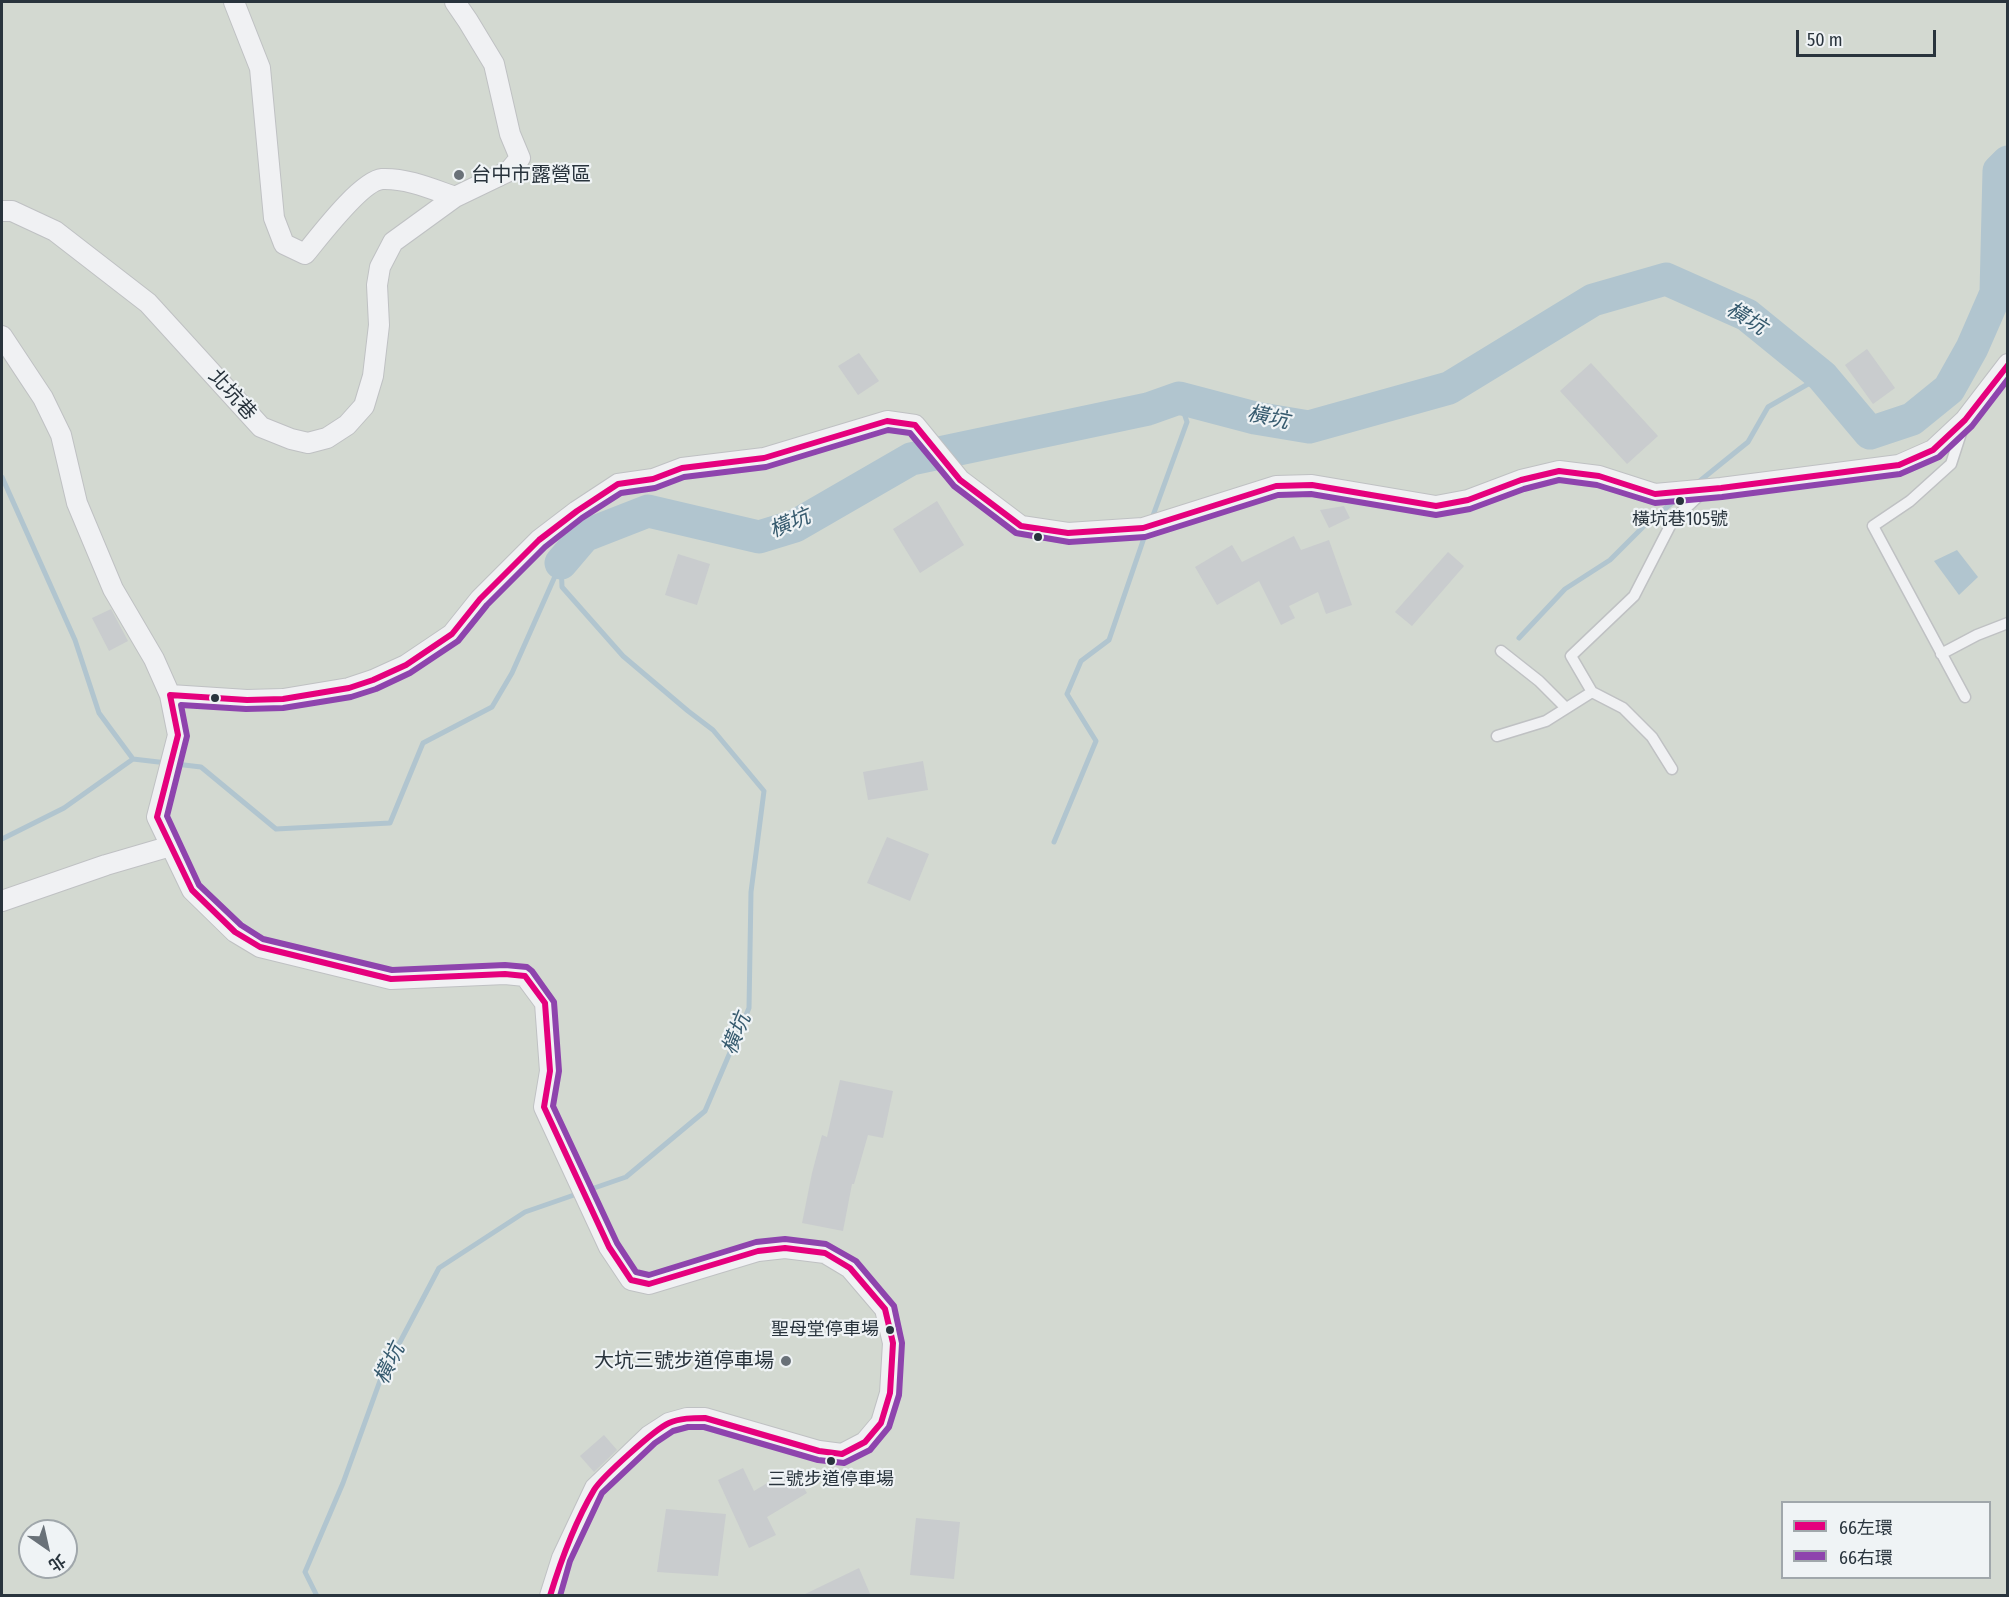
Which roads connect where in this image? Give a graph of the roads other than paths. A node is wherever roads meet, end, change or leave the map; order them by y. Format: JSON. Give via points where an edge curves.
{"nodes":[{"id":1,"x":234,"y":2,"type":"edge"},
{"id":2,"x":454,"y":2,"type":"edge"},
{"id":3,"x":455,"y":197,"type":"junction"},
{"id":4,"x":2,"y":211,"type":"edge"},
{"id":5,"x":2,"y":336,"type":"edge"},
{"id":6,"x":2007,"y":364,"type":"edge"},
{"id":7,"x":1965,"y":420,"type":"junction"},
{"id":8,"x":1705,"y":489,"type":"junction"},
{"id":9,"x":2007,"y":623,"type":"edge"},
{"id":10,"x":1501,"y":651,"type":"dead end"},
{"id":11,"x":1941,"y":654,"type":"junction"},
{"id":12,"x":1592,"y":692,"type":"junction"},
{"id":13,"x":170,"y":695,"type":"junction"},
{"id":14,"x":1965,"y":697,"type":"dead end"},
{"id":15,"x":1566,"y":708,"type":"junction"},
{"id":16,"x":1497,"y":736,"type":"dead end"},
{"id":17,"x":1672,"y":769,"type":"dead end"},
{"id":18,"x":171,"y":846,"type":"junction"},
{"id":19,"x":2,"y":901,"type":"edge"},
{"id":20,"x":550,"y":1596,"type":"edge"}],
"edges":[{"from":1,"to":3,"type":"street","via":[[260,68],[274,218],[284,244],[305,254],[354,196],[380,179],[411,182]]},
{"from":2,"to":3,"type":"street","name":"北坑巷","via":[[494,64],[510,134],[520,158],[509,171]]},
{"from":3,"to":4,"type":"street","name":"北坑巷","via":[[393,242],[380,267],[379,326],[373,376],[364,406],[336,433],[308,443],[261,427],[148,303],[55,231],[12,211]]},
{"from":5,"to":13,"type":"street","via":[[43,398],[61,435],[77,503],[113,589]]},
{"from":6,"to":7,"type":"street"},
{"from":7,"to":8,"type":"street","via":[[1933,450],[1899,465]]},
{"from":7,"to":11,"type":"lane","via":[[1952,465],[1873,526]]},
{"from":8,"to":12,"type":"lane","via":[[1673,520],[1634,596],[1571,656]]},
{"from":8,"to":13,"type":"street","via":[[1655,494],[1599,476],[1559,471],[1436,506],[1312,485],[1276,486],[1143,528],[1068,533],[1021,526],[960,480],[915,424],[887,421],[764,458],[682,468],[653,479],[618,484],[539,540],[480,599],[452,634],[373,680],[284,699]]},
{"from":9,"to":11,"type":"lane"},
{"from":10,"to":15,"type":"lane"},
{"from":11,"to":14,"type":"lane"},
{"from":12,"to":15,"type":"lane"},
{"from":12,"to":17,"type":"lane","via":[[1623,708],[1653,736]]},
{"from":13,"to":18,"type":"street","via":[[178,735],[157,817]]},
{"from":15,"to":16,"type":"lane","via":[[1546,721]]},
{"from":18,"to":19,"type":"street"},
{"from":18,"to":20,"type":"street","via":[[192,890],[235,932],[260,947],[391,979],[525,976],[545,1003],[550,1071],[544,1107],[609,1247],[631,1280],[649,1284],[758,1251],[785,1248],[825,1253],[850,1268],[885,1309],[894,1343],[890,1393],[882,1423],[865,1442],[842,1454],[819,1451],[712,1419],[687,1418],[669,1423],[649,1436],[596,1488],[562,1558]]}]}
